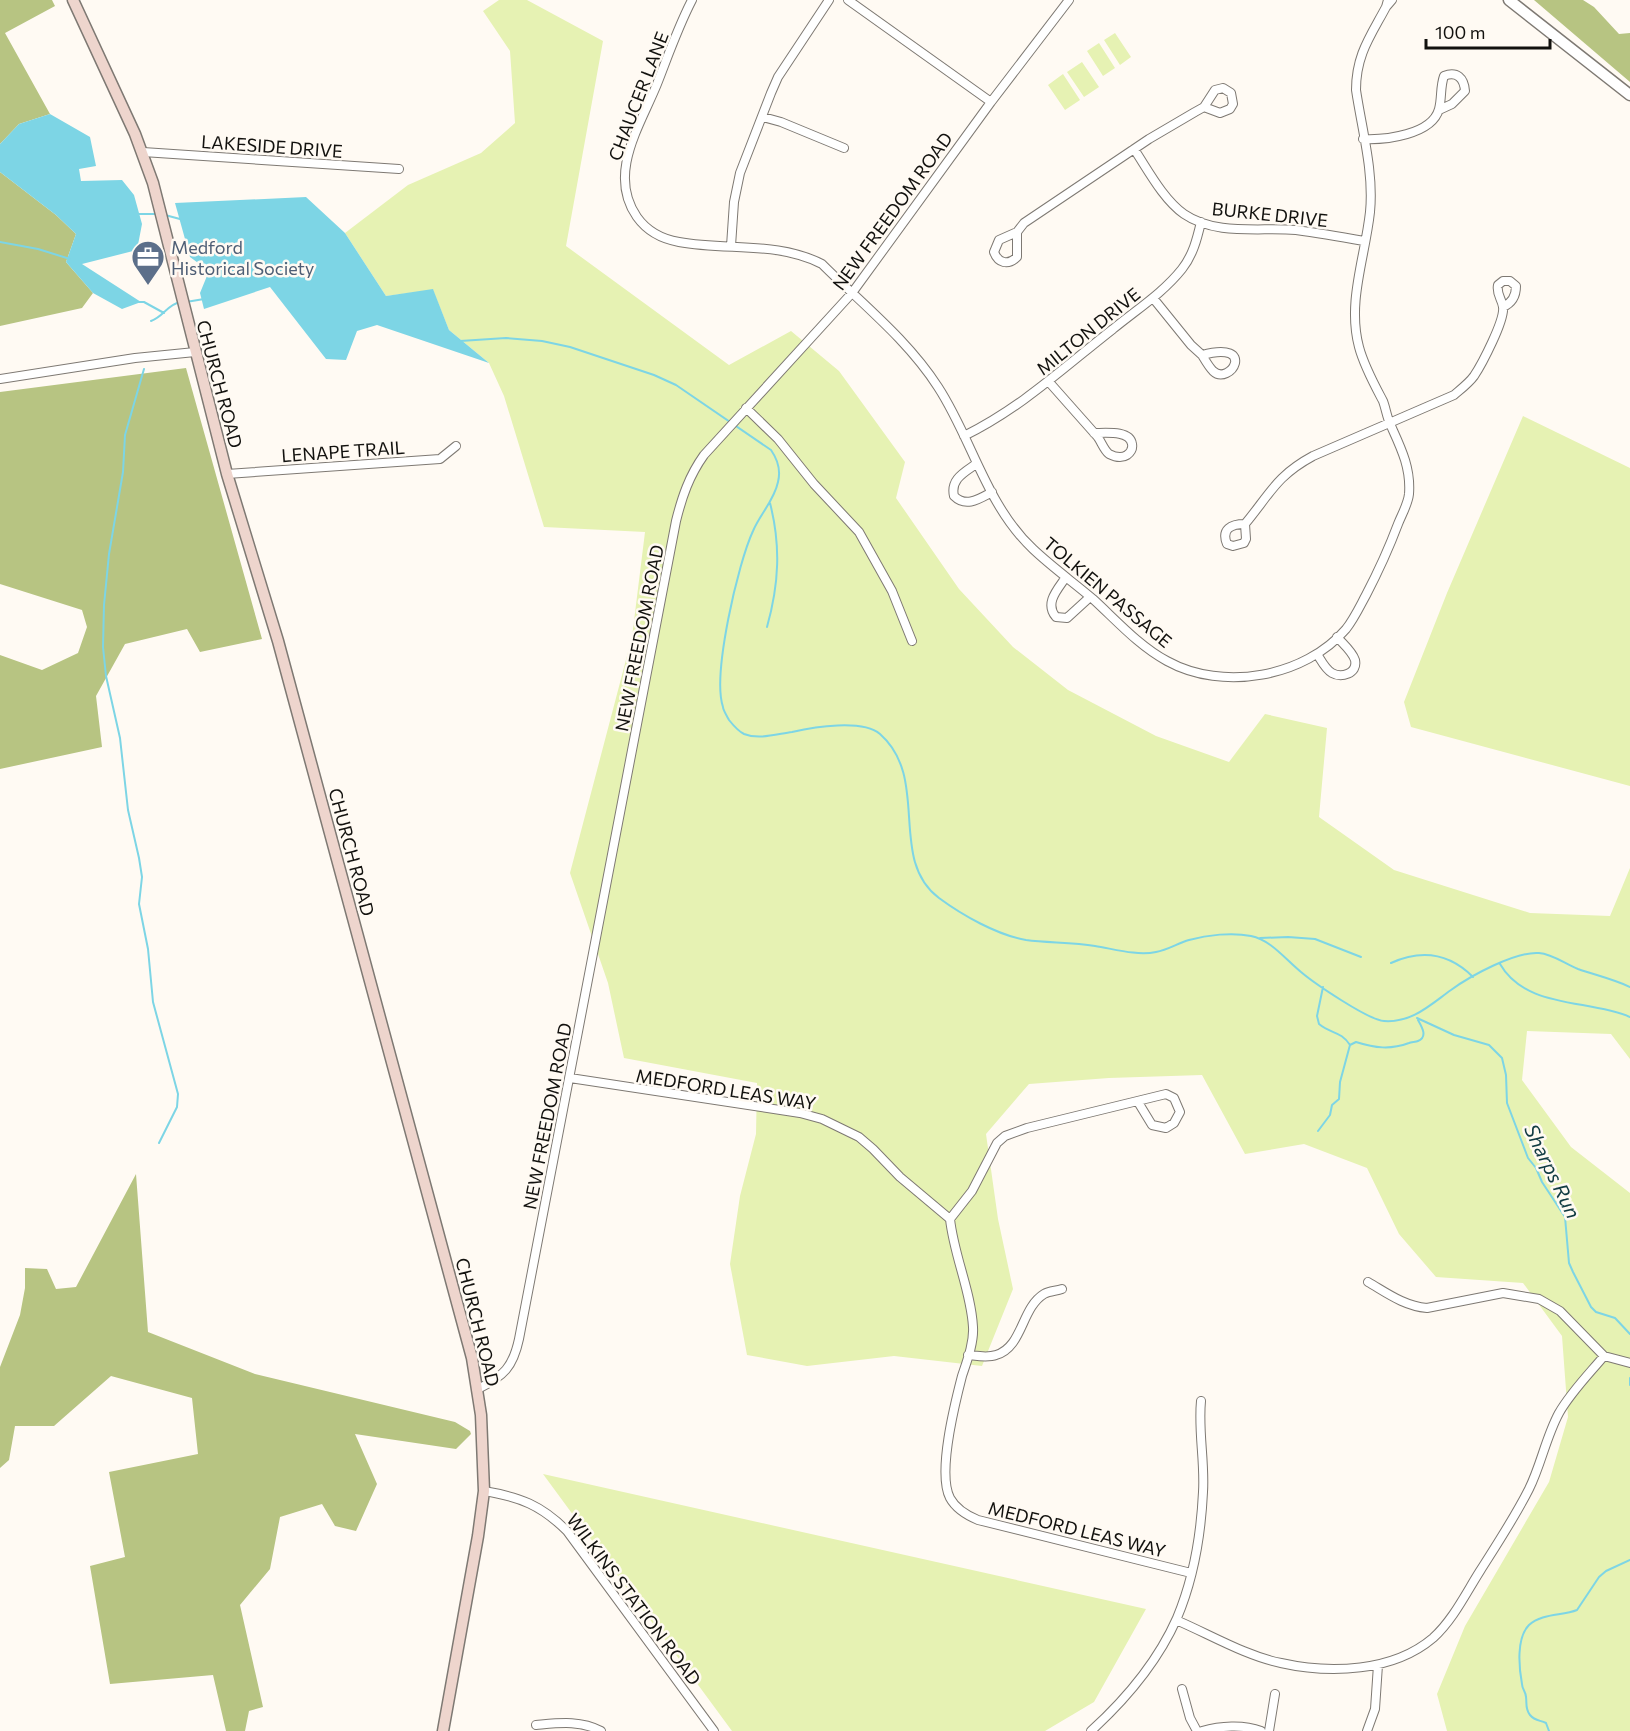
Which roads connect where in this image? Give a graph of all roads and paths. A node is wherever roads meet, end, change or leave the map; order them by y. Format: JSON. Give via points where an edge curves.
{"nodes":[{"id":1,"x":73,"y":0,"type":"edge"},
{"id":2,"x":692,"y":0,"type":"edge"},
{"id":3,"x":829,"y":0,"type":"edge"},
{"id":4,"x":849,"y":0,"type":"edge"},
{"id":5,"x":1069,"y":0,"type":"edge"},
{"id":6,"x":1509,"y":0,"type":"edge"},
{"id":7,"x":1389,"y":2,"type":"edge"},
{"id":8,"x":1630,"y":95,"type":"edge"},
{"id":9,"x":991,"y":102,"type":"junction"},
{"id":10,"x":1204,"y":107,"type":"dead end"},
{"id":11,"x":1439,"y":110,"type":"junction"},
{"id":12,"x":763,"y":117,"type":"junction"},
{"id":13,"x":1364,"y":139,"type":"junction"},
{"id":14,"x":844,"y":148,"type":"dead end"},
{"id":15,"x":1134,"y":149,"type":"junction"},
{"id":16,"x":142,"y":152,"type":"junction"},
{"id":17,"x":399,"y":169,"type":"dead end"},
{"id":18,"x":1201,"y":222,"type":"junction"},
{"id":19,"x":1017,"y":232,"type":"dead end"},
{"id":20,"x":1364,"y":241,"type":"junction"},
{"id":21,"x":730,"y":246,"type":"junction"},
{"id":22,"x":852,"y":293,"type":"junction"},
{"id":23,"x":1153,"y":298,"type":"junction"},
{"id":24,"x":1503,"y":307,"type":"dead end"},
{"id":25,"x":195,"y":352,"type":"junction"},
{"id":26,"x":1202,"y":355,"type":"dead end"},
{"id":27,"x":0,"y":379,"type":"edge"},
{"id":28,"x":1049,"y":382,"type":"junction"},
{"id":29,"x":746,"y":408,"type":"junction"},
{"id":30,"x":1390,"y":424,"type":"junction"},
{"id":31,"x":1094,"y":433,"type":"junction"},
{"id":32,"x":964,"y":436,"type":"junction"},
{"id":33,"x":456,"y":446,"type":"dead end"},
{"id":34,"x":976,"y":464,"type":"junction"},
{"id":35,"x":226,"y":474,"type":"junction"},
{"id":36,"x":992,"y":492,"type":"junction"},
{"id":37,"x":1245,"y":524,"type":"dead end"},
{"id":38,"x":1066,"y":577,"type":"junction"},
{"id":39,"x":1090,"y":597,"type":"junction"},
{"id":40,"x":1337,"y":638,"type":"junction"},
{"id":41,"x":912,"y":641,"type":"dead end"},
{"id":42,"x":1317,"y":654,"type":"junction"},
{"id":43,"x":570,"y":1078,"type":"junction"},
{"id":44,"x":1138,"y":1102,"type":"junction"},
{"id":45,"x":950,"y":1219,"type":"junction"},
{"id":46,"x":1368,"y":1282,"type":"dead end"},
{"id":47,"x":1062,"y":1289,"type":"dead end"},
{"id":48,"x":969,"y":1355,"type":"junction"},
{"id":49,"x":1604,"y":1356,"type":"junction"},
{"id":50,"x":1630,"y":1363,"type":"edge"},
{"id":51,"x":478,"y":1389,"type":"junction"},
{"id":52,"x":1201,"y":1401,"type":"dead end"},
{"id":53,"x":484,"y":1491,"type":"junction"},
{"id":54,"x":1191,"y":1573,"type":"junction"},
{"id":55,"x":1176,"y":1620,"type":"junction"},
{"id":56,"x":1378,"y":1665,"type":"junction"},
{"id":57,"x":1182,"y":1689,"type":"dead end"},
{"id":58,"x":1275,"y":1694,"type":"dead end"},
{"id":59,"x":536,"y":1725,"type":"dead end"},
{"id":60,"x":444,"y":1731,"type":"edge"},
{"id":61,"x":601,"y":1731,"type":"edge"},
{"id":62,"x":714,"y":1731,"type":"edge"},
{"id":63,"x":1091,"y":1731,"type":"edge"},
{"id":64,"x":1197,"y":1731,"type":"edge"},
{"id":65,"x":1202,"y":1731,"type":"edge"},
{"id":66,"x":1261,"y":1731,"type":"edge"},
{"id":67,"x":1269,"y":1731,"type":"edge"},
{"id":68,"x":1367,"y":1731,"type":"edge"}],
"edges":[{"from":1,"to":16,"type":"main road","name":"CHURCH ROAD"},
{"from":2,"to":21,"type":"street","name":"CHAUCER LANE","via":[[627,157],[624,187],[635,214],[655,234],[681,243]]},
{"from":3,"to":12,"type":"street","via":[[778,77]]},
{"from":4,"to":9,"type":"street"},
{"from":5,"to":9,"type":"street","name":"NEW FREEDOM ROAD"},
{"from":6,"to":8,"type":"street"},
{"from":7,"to":13,"type":"street","name":"TOLKIEN PASSAGE","via":[[1366,41],[1358,65],[1356,90]]},
{"from":9,"to":22,"type":"street","name":"NEW FREEDOM ROAD"},
{"from":10,"to":15,"type":"street"},
{"from":11,"to":11,"type":"street","via":[[1444,76],[1455,74],[1465,91]]},
{"from":11,"to":13,"type":"street","via":[[1432,120],[1403,136]]},
{"from":12,"to":14,"type":"street"},
{"from":12,"to":21,"type":"street","via":[[738,183]]},
{"from":13,"to":20,"type":"street","name":"TOLKIEN PASSAGE","via":[[1370,215]]},
{"from":15,"to":18,"type":"street","name":"BURKE DRIVE","via":[[1176,207]]},
{"from":15,"to":19,"type":"street","via":[[1024,223]]},
{"from":16,"to":17,"type":"street","name":"LAKESIDE DRIVE"},
{"from":16,"to":25,"type":"main road","name":"CHURCH ROAD"},
{"from":18,"to":20,"type":"street","name":"BURKE DRIVE","via":[[1220,228],[1296,230]]},
{"from":18,"to":23,"type":"street","name":"MILTON DRIVE","via":[[1184,266]]},
{"from":20,"to":30,"type":"street","name":"TOLKIEN PASSAGE","via":[[1356,296],[1356,332],[1362,357]]},
{"from":21,"to":22,"type":"street","name":"CHAUCER LANE","via":[[807,256],[822,264]]},
{"from":22,"to":29,"type":"street","name":"NEW FREEDOM ROAD"},
{"from":22,"to":32,"type":"street","name":"TOLKIEN PASSAGE","via":[[920,361],[940,389]]},
{"from":23,"to":26,"type":"street"},
{"from":23,"to":28,"type":"street","name":"MILTON DRIVE"},
{"from":24,"to":30,"type":"street","via":[[1491,345],[1464,387]]},
{"from":25,"to":27,"type":"street"},
{"from":25,"to":35,"type":"main road","name":"CHURCH ROAD"},
{"from":28,"to":31,"type":"street"},
{"from":28,"to":32,"type":"street","name":"MILTON DRIVE","via":[[994,421]]},
{"from":29,"to":41,"type":"street","via":[[859,532],[892,591]]},
{"from":29,"to":43,"type":"street","name":"NEW FREEDOM ROAD","via":[[692,471],[685,486]]},
{"from":30,"to":37,"type":"street","via":[[1295,466],[1280,478]]},
{"from":30,"to":40,"type":"street","name":"TOLKIEN PASSAGE","via":[[1407,465],[1409,499],[1367,593]]},
{"from":31,"to":31,"type":"street","via":[[1112,455],[1124,457],[1131,452],[1133,445],[1127,436]]},
{"from":32,"to":34,"type":"street","name":"TOLKIEN PASSAGE"},
{"from":33,"to":35,"type":"street","name":"LENAPE TRAIL","via":[[440,459]]},
{"from":34,"to":36,"type":"street","name":"TOLKIEN PASSAGE"},
{"from":34,"to":36,"type":"street","via":[[957,478],[954,496],[966,502]]},
{"from":35,"to":51,"type":"main road","name":"CHURCH ROAD","via":[[278,641]]},
{"from":36,"to":38,"type":"street","name":"TOLKIEN PASSAGE","via":[[1023,539]]},
{"from":38,"to":39,"type":"street","name":"TOLKIEN PASSAGE"},
{"from":38,"to":39,"type":"street","via":[[1052,597],[1056,617],[1067,618]]},
{"from":39,"to":42,"type":"street","name":"TOLKIEN PASSAGE","via":[[1154,653],[1169,663],[1200,673],[1232,678],[1255,675]]},
{"from":40,"to":42,"type":"street","name":"TOLKIEN PASSAGE"},
{"from":40,"to":42,"type":"street","via":[[1353,657],[1352,671],[1334,674]]},
{"from":43,"to":45,"type":"street","name":"MEDFORD LEAS WAY","via":[[822,1119],[859,1137]]},
{"from":43,"to":51,"type":"street","name":"NEW FREEDOM ROAD","via":[[516,1351],[508,1369]]},
{"from":44,"to":44,"type":"street","via":[[1167,1094],[1174,1098],[1180,1112],[1166,1128],[1152,1125]]},
{"from":44,"to":45,"type":"street","via":[[1005,1136]]},
{"from":45,"to":48,"type":"street","name":"MEDFORD LEAS WAY","via":[[974,1327]]},
{"from":46,"to":49,"type":"street","via":[[1401,1301],[1427,1308],[1503,1293],[1539,1299],[1560,1311]]},
{"from":47,"to":48,"type":"street","via":[[1036,1300],[1013,1343],[1001,1353],[988,1357]]},
{"from":48,"to":54,"type":"street","name":"MEDFORD LEAS WAY","via":[[955,1406],[945,1470],[946,1490],[962,1512],[978,1520]]},
{"from":49,"to":50,"type":"street"},
{"from":49,"to":56,"type":"street","via":[[1560,1412],[1529,1489],[1453,1614],[1434,1637],[1417,1649]]},
{"from":51,"to":53,"type":"main road","name":"CHURCH ROAD"},
{"from":52,"to":54,"type":"street","via":[[1204,1491]]},
{"from":53,"to":60,"type":"main road","name":"CHURCH ROAD"},
{"from":53,"to":62,"type":"street","name":"WILKINS STATION ROAD","via":[[510,1495],[552,1515]]},
{"from":54,"to":55,"type":"street"},
{"from":55,"to":56,"type":"street","via":[[1280,1663],[1337,1669]]},
{"from":55,"to":63,"type":"street","via":[[1131,1689]]},
{"from":56,"to":68,"type":"street","via":[[1376,1701]]},
{"from":57,"to":64,"type":"street"},
{"from":58,"to":67,"type":"street"},
{"from":59,"to":61,"type":"street","via":[[579,1723]]},
{"from":65,"to":66,"type":"street","via":[[1234,1727]]}]}
